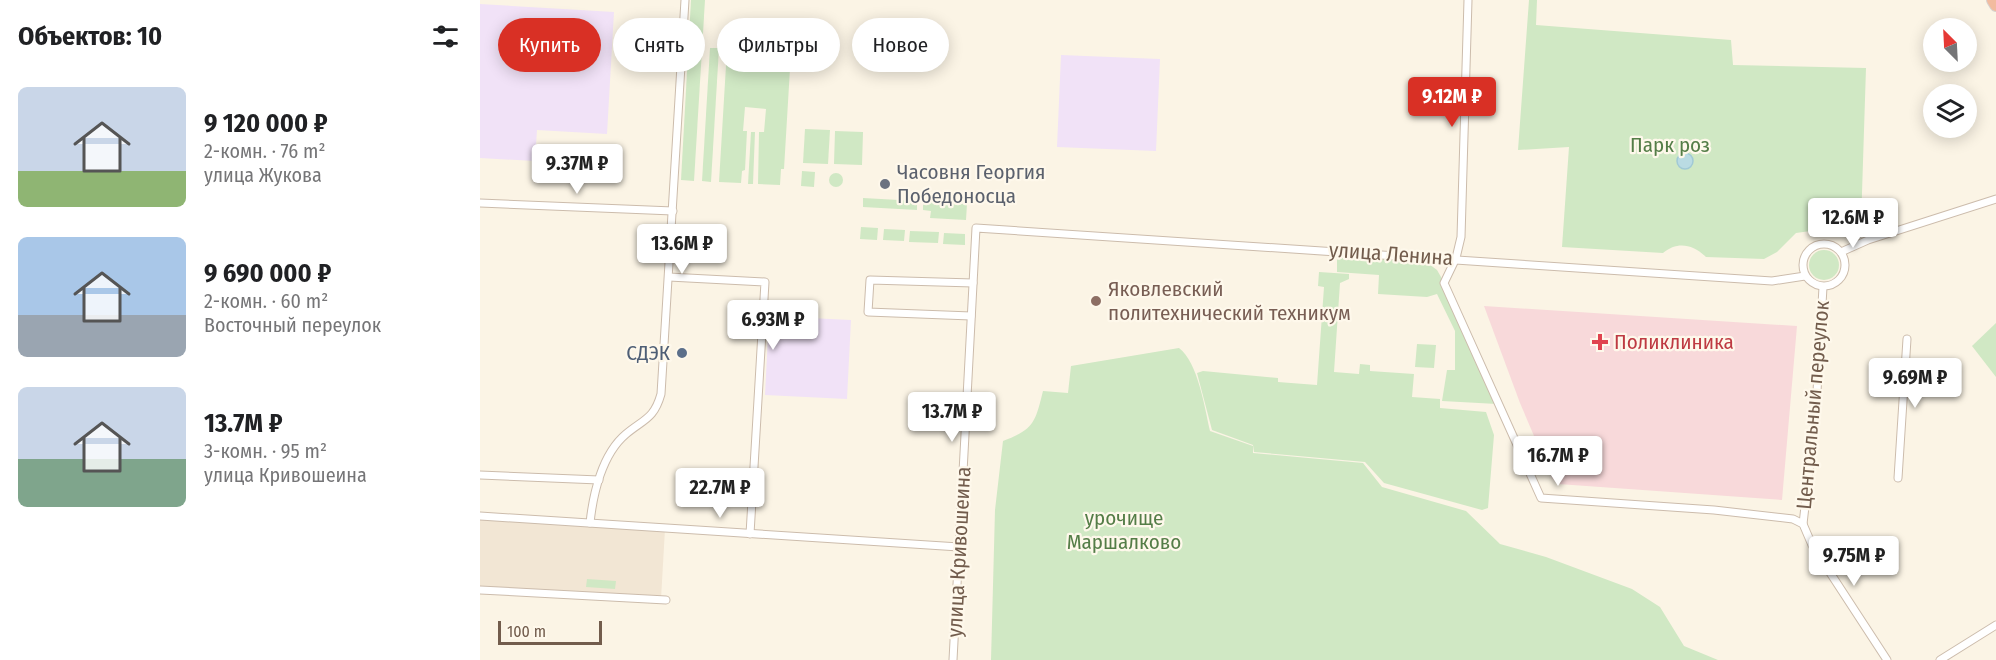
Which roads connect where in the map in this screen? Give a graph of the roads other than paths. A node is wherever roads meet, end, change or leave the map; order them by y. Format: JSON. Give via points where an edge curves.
{"nodes":[{"id":1,"x":685,"y":0,"type":"edge"},
{"id":2,"x":1468,"y":0,"type":"edge"},
{"id":3,"x":1993,"y":0,"type":"edge"},
{"id":4,"x":1996,"y":5,"type":"edge"},
{"id":5,"x":1996,"y":199,"type":"edge"},
{"id":6,"x":480,"y":203,"type":"edge"},
{"id":7,"x":673,"y":210,"type":"junction"},
{"id":8,"x":976,"y":228,"type":"joint"},
{"id":9,"x":1841,"y":252,"type":"junction"},
{"id":10,"x":1456,"y":258,"type":"junction"},
{"id":11,"x":1805,"y":276,"type":"junction"},
{"id":12,"x":669,"y":277,"type":"junction"},
{"id":13,"x":973,"y":283,"type":"junction"},
{"id":14,"x":1823,"y":287,"type":"junction"},
{"id":15,"x":971,"y":316,"type":"junction"},
{"id":16,"x":1907,"y":339,"type":"dead end"},
{"id":17,"x":480,"y":475,"type":"edge"},
{"id":18,"x":1898,"y":478,"type":"dead end"},
{"id":19,"x":599,"y":480,"type":"junction"},
{"id":20,"x":480,"y":516,"type":"edge"},
{"id":21,"x":590,"y":523,"type":"junction"},
{"id":22,"x":1803,"y":524,"type":"junction"},
{"id":23,"x":750,"y":534,"type":"junction"},
{"id":24,"x":959,"y":547,"type":"junction"},
{"id":25,"x":480,"y":590,"type":"edge"},
{"id":26,"x":666,"y":600,"type":"dead end"},
{"id":27,"x":1996,"y":625,"type":"edge"},
{"id":28,"x":953,"y":660,"type":"edge"},
{"id":29,"x":1887,"y":660,"type":"edge"},
{"id":30,"x":1940,"y":660,"type":"edge"}],
"edges":[{"from":1,"to":7,"type":"street"},
{"from":2,"to":10,"type":"street","via":[[1461,237]]},
{"from":3,"to":4,"type":"highway"},
{"from":5,"to":9,"type":"street"},
{"from":6,"to":7,"type":"street"},
{"from":7,"to":12,"type":"street"},
{"from":8,"to":10,"type":"street","name":"улица Ленина"},
{"from":8,"to":13,"type":"street","name":"улица Кривошеина"},
{"from":9,"to":11,"type":"street","via":[[1828,244],[1812,247],[1803,260]]},
{"from":9,"to":14,"type":"street","via":[[1845,260],[1843,275],[1838,282]]},
{"from":10,"to":11,"type":"street","name":"улица Ленина","via":[[1772,281]]},
{"from":10,"to":22,"type":"street","via":[[1444,283],[1541,498],[1768,515]]},
{"from":11,"to":14,"type":"street"},
{"from":12,"to":19,"type":"street","via":[[663,383],[657,409],[614,447]]},
{"from":12,"to":23,"type":"street","via":[[765,282]]},
{"from":13,"to":15,"type":"street","name":"улица Кривошеина"},
{"from":13,"to":15,"type":"street","via":[[870,280],[868,312]]},
{"from":14,"to":22,"type":"street","name":"Центральный переулок","via":[[1816,409]]},
{"from":15,"to":24,"type":"street","name":"улица Кривошеина"},
{"from":16,"to":18,"type":"street"},
{"from":17,"to":19,"type":"street"},
{"from":19,"to":21,"type":"street"},
{"from":20,"to":21,"type":"street"},
{"from":21,"to":23,"type":"street"},
{"from":22,"to":29,"type":"street","via":[[1812,545]]},
{"from":23,"to":24,"type":"street"},
{"from":24,"to":28,"type":"street","name":"улица Кривошеина"},
{"from":25,"to":26,"type":"street"},
{"from":27,"to":30,"type":"street"}]}
